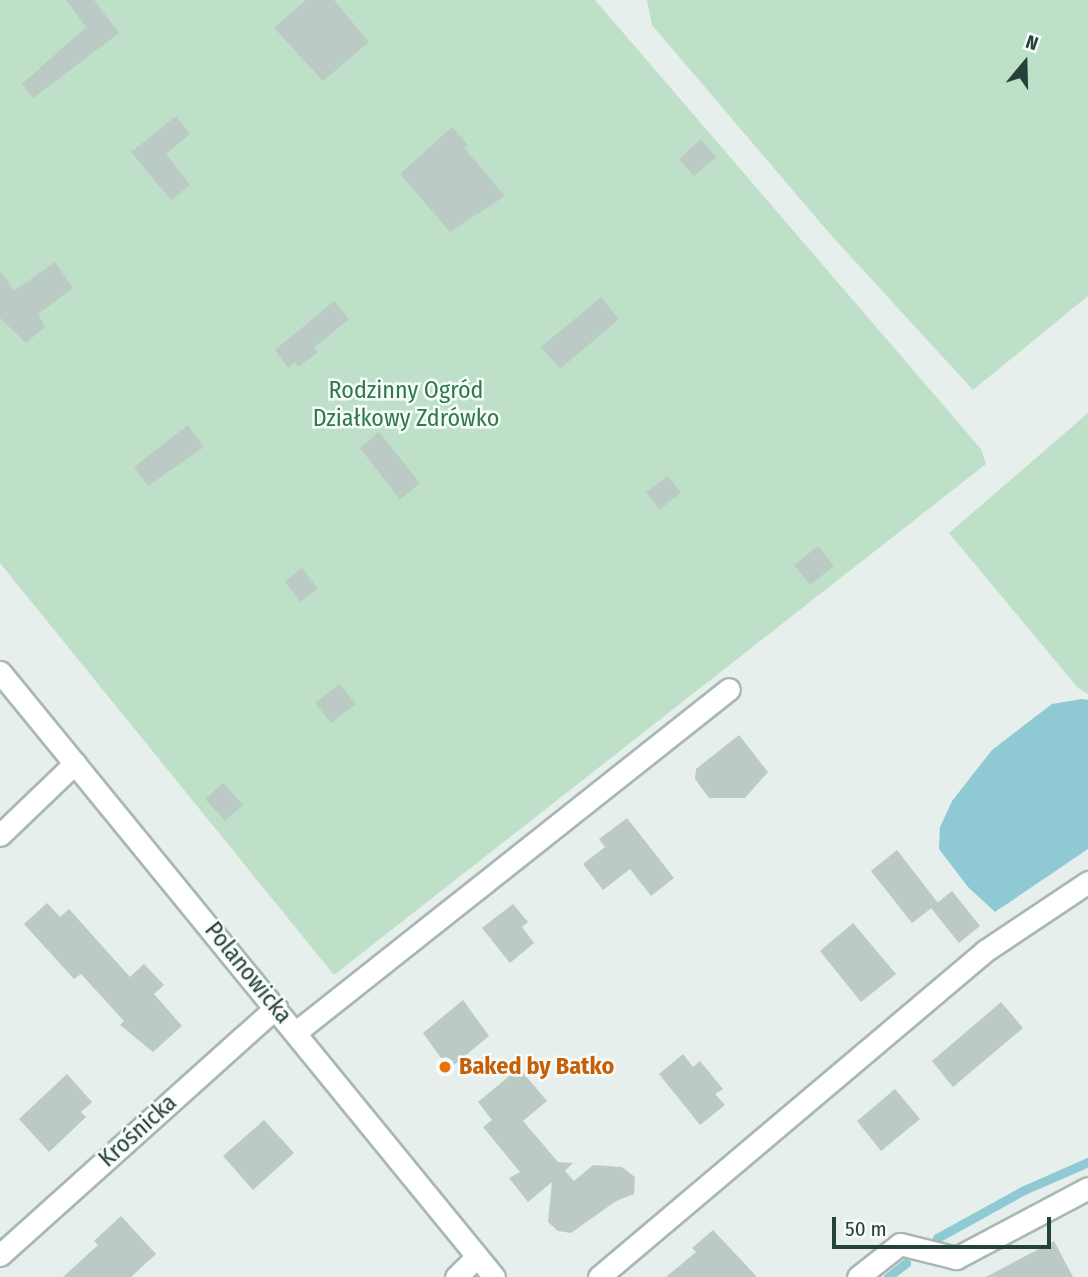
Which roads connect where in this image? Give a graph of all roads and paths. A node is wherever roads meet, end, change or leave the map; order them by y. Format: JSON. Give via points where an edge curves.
{"nodes":[{"id":1,"x":0,"y":672,"type":"edge"},
{"id":2,"x":729,"y":689,"type":"dead end"},
{"id":3,"x":75,"y":763,"type":"junction"},
{"id":4,"x":0,"y":835,"type":"edge"},
{"id":5,"x":1088,"y":882,"type":"edge"},
{"id":6,"x":276,"y":1007,"type":"junction"},
{"id":7,"x":296,"y":1032,"type":"junction"},
{"id":8,"x":1088,"y":1188,"type":"edge"},
{"id":9,"x":0,"y":1255,"type":"edge"},
{"id":10,"x":477,"y":1257,"type":"junction"},
{"id":11,"x":961,"y":1268,"type":"edge"},
{"id":12,"x":456,"y":1277,"type":"edge"},
{"id":13,"x":494,"y":1277,"type":"edge"},
{"id":14,"x":598,"y":1277,"type":"edge"},
{"id":15,"x":858,"y":1277,"type":"edge"}],
"edges":[{"from":1,"to":3,"type":"street","name":"Polanowicka"},
{"from":2,"to":7,"type":"street"},
{"from":3,"to":4,"type":"street"},
{"from":3,"to":6,"type":"street","name":"Polanowicka"},
{"from":5,"to":14,"type":"street","via":[[985,951]]},
{"from":6,"to":7,"type":"street","name":"Polanowicka"},
{"from":6,"to":9,"type":"street","name":"Krośnicka"},
{"from":7,"to":10,"type":"street","name":"Polanowicka"},
{"from":8,"to":11,"type":"street"},
{"from":10,"to":12,"type":"street"},
{"from":10,"to":13,"type":"street","name":"Polanowicka"},
{"from":11,"to":15,"type":"street","via":[[900,1244]]}]}
